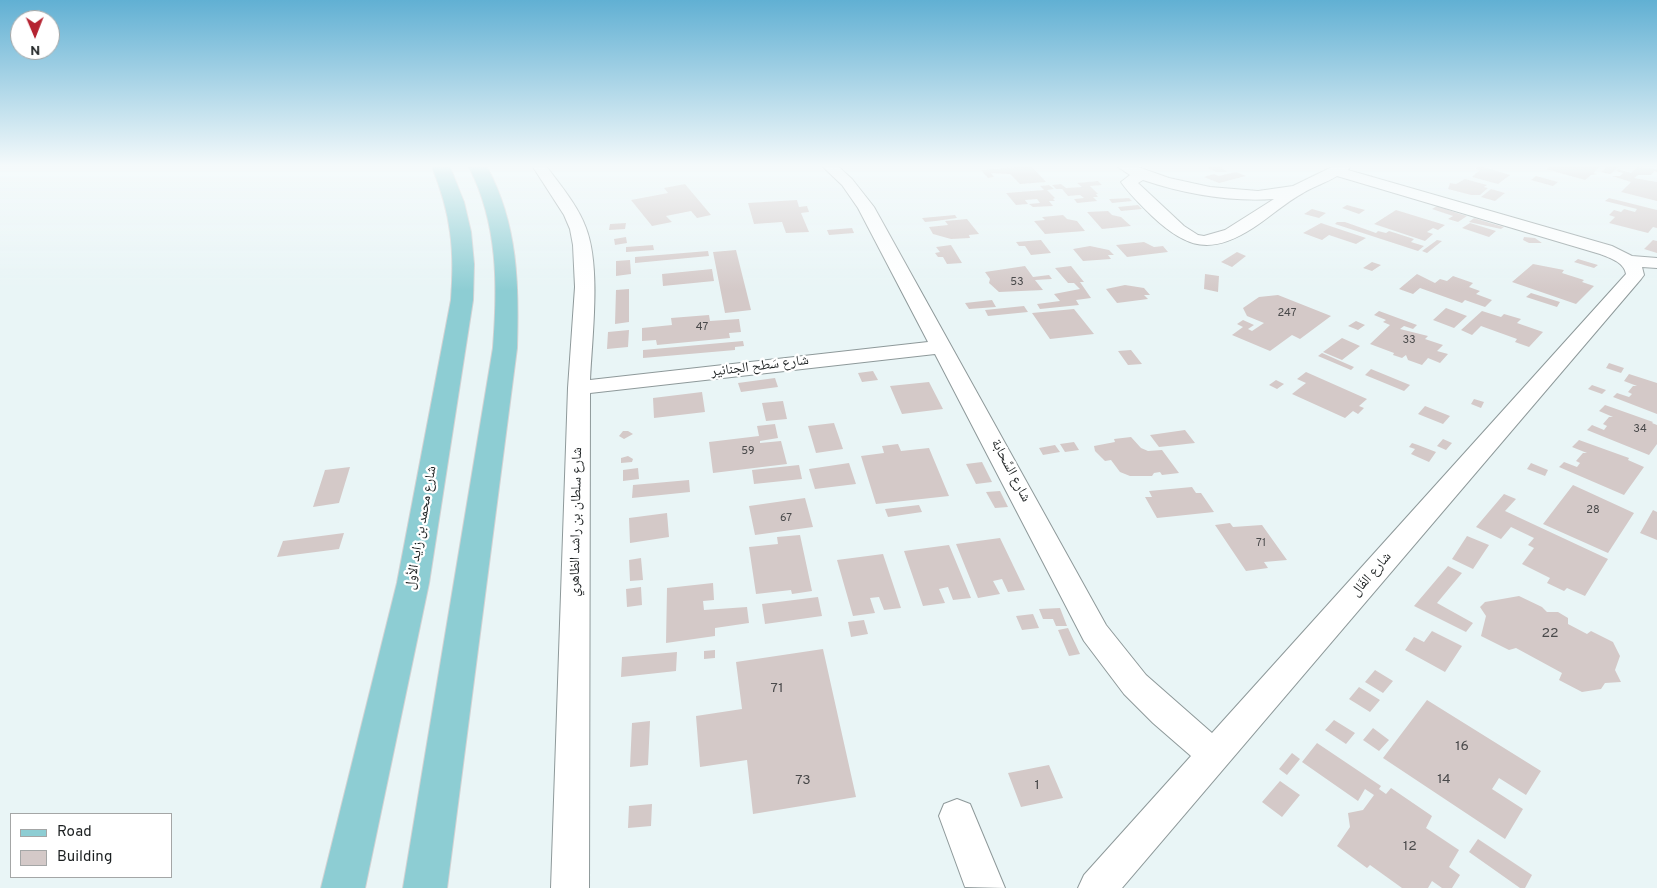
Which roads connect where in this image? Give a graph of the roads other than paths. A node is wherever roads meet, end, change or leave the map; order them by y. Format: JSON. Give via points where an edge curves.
{"nodes":[{"id":1,"x":456,"y":208,"type":"edge"},
{"id":2,"x":495,"y":208,"type":"edge"},
{"id":3,"x":568,"y":208,"type":"edge"},
{"id":4,"x":867,"y":208,"type":"edge"},
{"id":5,"x":1156,"y":208,"type":"edge"},
{"id":6,"x":1269,"y":208,"type":"edge"},
{"id":7,"x":1469,"y":208,"type":"edge"},
{"id":8,"x":1628,"y":261,"type":"junction"},
{"id":9,"x":1657,"y":263,"type":"edge"},
{"id":10,"x":942,"y":346,"type":"junction"},
{"id":11,"x":579,"y":388,"type":"junction"},
{"id":12,"x":1215,"y":755,"type":"junction"},
{"id":13,"x":957,"y":816,"type":"dead end"},
{"id":14,"x":343,"y":888,"type":"edge"},
{"id":15,"x":425,"y":888,"type":"edge"},
{"id":16,"x":570,"y":888,"type":"edge"},
{"id":17,"x":986,"y":888,"type":"edge"},
{"id":18,"x":1097,"y":888,"type":"edge"}],
"edges":[{"from":1,"to":14,"type":"main road","name":"شارع محمد بن زايد الأول","via":[[465,255],[462,300],[413,583]]},
{"from":2,"to":15,"type":"main road","via":[[509,299],[506,348]]},
{"from":3,"to":11,"type":"street","name":"شارع سلطان بن راشد الظاهري","via":[[582,245],[584,305]]},
{"from":4,"to":10,"type":"street","name":"شارع السَّحابة"},
{"from":5,"to":6,"type":"street","via":[[1187,236],[1205,242],[1226,236]]},
{"from":7,"to":8,"type":"street","via":[[1606,250]]},
{"from":8,"to":9,"type":"street"},
{"from":8,"to":12,"type":"street","name":"شارع الفَال","via":[[1635,268],[1635,275]]},
{"from":10,"to":11,"type":"street","name":"شارع سَطح الجنانير"},
{"from":10,"to":12,"type":"street","name":"شارع السَّحابة","via":[[1100,641],[1144,696]]},
{"from":11,"to":16,"type":"street","name":"شارع سلطان بن راشد الظاهري"},
{"from":12,"to":18,"type":"street","name":"شارع الفَال"},
{"from":13,"to":17,"type":"street"}]}
